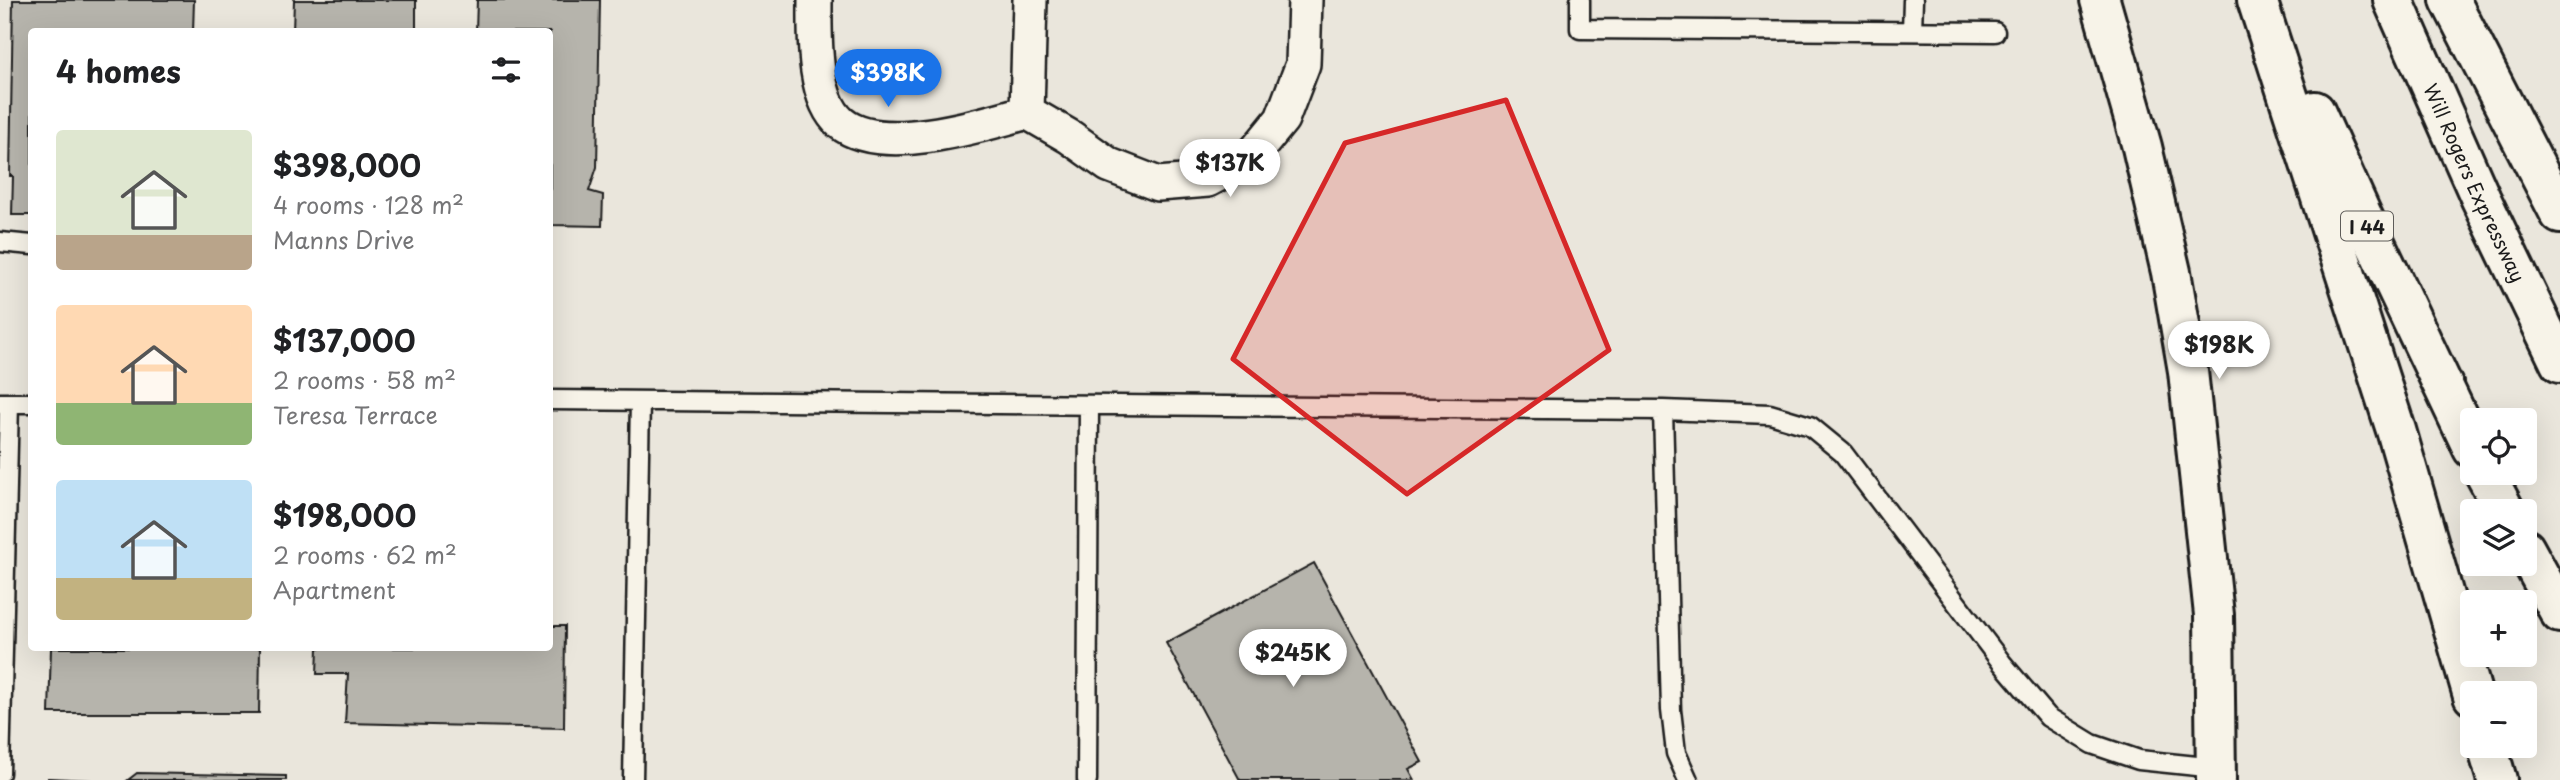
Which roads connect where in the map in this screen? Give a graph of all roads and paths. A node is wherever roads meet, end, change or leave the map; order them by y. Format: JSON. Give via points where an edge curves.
{"nodes":[{"id":1,"x":816,"y":0,"type":"edge"},
{"id":2,"x":1030,"y":0,"type":"edge"},
{"id":3,"x":1305,"y":0,"type":"edge"},
{"id":4,"x":1580,"y":0,"type":"edge"},
{"id":5,"x":1913,"y":0,"type":"edge"},
{"id":6,"x":2099,"y":0,"type":"edge"},
{"id":7,"x":2257,"y":0,"type":"edge"},
{"id":8,"x":2265,"y":0,"type":"edge"},
{"id":9,"x":2393,"y":0,"type":"edge"},
{"id":10,"x":2449,"y":0,"type":"edge"},
{"id":11,"x":1912,"y":31,"type":"junction"},
{"id":12,"x":1995,"y":32,"type":"dead end"},
{"id":13,"x":1027,"y":112,"type":"junction"},
{"id":14,"x":2560,"y":214,"type":"edge"},
{"id":15,"x":0,"y":242,"type":"edge"},
{"id":16,"x":28,"y":245,"type":"edge"},
{"id":17,"x":2560,"y":363,"type":"edge"},
{"id":18,"x":553,"y":400,"type":"edge"},
{"id":19,"x":640,"y":401,"type":"junction"},
{"id":20,"x":28,"y":402,"type":"edge"},
{"id":21,"x":4,"y":403,"type":"edge"},
{"id":22,"x":1089,"y":405,"type":"junction"},
{"id":23,"x":1663,"y":410,"type":"junction"},
{"id":24,"x":2460,"y":422,"type":"edge"},
{"id":25,"x":2537,"y":571,"type":"edge"},
{"id":26,"x":2560,"y":612,"type":"edge"},
{"id":27,"x":2469,"y":681,"type":"edge"},
{"id":28,"x":2491,"y":758,"type":"edge"},
{"id":29,"x":0,"y":773,"type":"edge"},
{"id":30,"x":2216,"y":774,"type":"edge"},
{"id":31,"x":633,"y":780,"type":"edge"},
{"id":32,"x":1087,"y":780,"type":"edge"},
{"id":33,"x":1688,"y":780,"type":"edge"},
{"id":34,"x":2497,"y":780,"type":"edge"}],
"edges":[{"from":1,"to":13,"type":"street","via":[[819,79],[840,122],[862,134],[918,138]]},
{"from":2,"to":13,"type":"street"},
{"from":3,"to":13,"type":"street","via":[[1303,64],[1282,119],[1251,157],[1208,180],[1158,184],[1109,166],[1070,136]]},
{"from":4,"to":11,"type":"lane","via":[[1580,29]]},
{"from":5,"to":11,"type":"lane"},
{"from":6,"to":30,"type":"main road","via":[[2142,147],[2188,371],[2214,615]]},
{"from":7,"to":27,"type":"main road","via":[[2396,430]]},
{"from":8,"to":24,"type":"main road","number":"I 44"},
{"from":9,"to":17,"type":"main road","name":"Will Rogers Expressway"},
{"from":10,"to":14,"type":"main road"},
{"from":11,"to":12,"type":"lane"},
{"from":15,"to":16,"type":"lane"},
{"from":18,"to":19,"type":"lane"},
{"from":19,"to":22,"type":"lane"},
{"from":19,"to":31,"type":"lane"},
{"from":20,"to":21,"type":"lane"},
{"from":21,"to":29,"type":"lane"},
{"from":22,"to":23,"type":"lane"},
{"from":22,"to":32,"type":"lane"},
{"from":23,"to":30,"type":"lane","via":[[1770,414],[1810,426],[1843,453],[2048,717],[2092,744],[2139,760]]},
{"from":23,"to":33,"type":"lane","via":[[1671,710],[1676,753]]},
{"from":25,"to":26,"type":"main road"},
{"from":28,"to":34,"type":"main road"}]}
